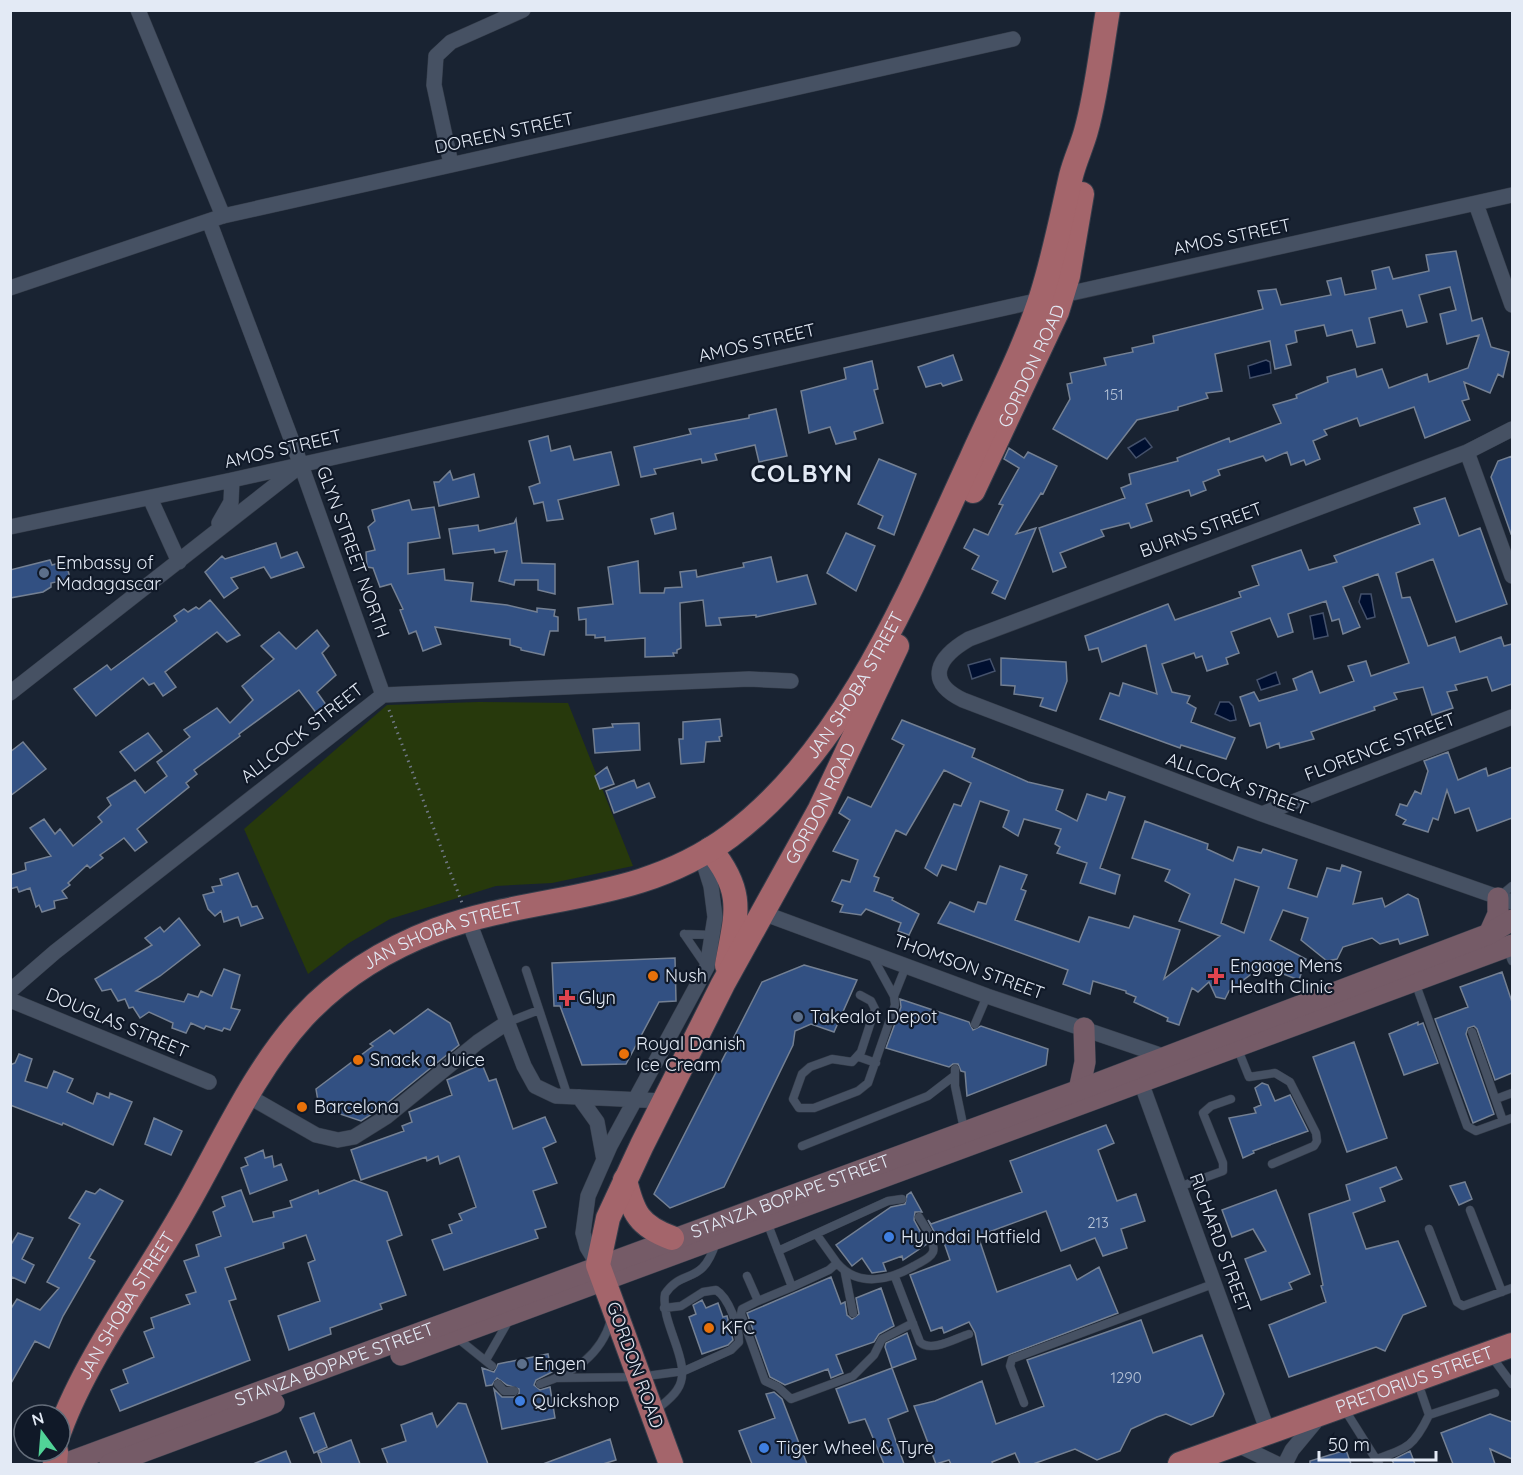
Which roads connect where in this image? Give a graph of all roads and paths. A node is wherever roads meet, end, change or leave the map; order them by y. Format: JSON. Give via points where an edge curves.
{"nodes":[{"id":1,"x":138,"y":10,"type":"edge"},
{"id":2,"x":523,"y":10,"type":"edge"},
{"id":3,"x":1108,"y":10,"type":"edge"},
{"id":4,"x":1012,"y":39,"type":"dead end"},
{"id":5,"x":451,"y":164,"type":"junction"},
{"id":6,"x":1512,"y":195,"type":"edge"},
{"id":7,"x":1476,"y":204,"type":"junction"},
{"id":8,"x":216,"y":219,"type":"junction"},
{"id":9,"x":10,"y":288,"type":"edge"},
{"id":10,"x":1051,"y":297,"type":"junction"},
{"id":11,"x":1512,"y":305,"type":"edge"},
{"id":12,"x":1512,"y":429,"type":"edge"},
{"id":13,"x":1467,"y":452,"type":"junction"},
{"id":14,"x":301,"y":465,"type":"junction"},
{"id":15,"x":232,"y":480,"type":"junction"},
{"id":16,"x":150,"y":498,"type":"junction"},
{"id":17,"x":10,"y":527,"type":"edge"},
{"id":18,"x":207,"y":536,"type":"junction"},
{"id":19,"x":179,"y":562,"type":"junction"},
{"id":20,"x":923,"y":562,"type":"joint"},
{"id":21,"x":1512,"y":576,"type":"edge"},
{"id":22,"x":791,"y":681,"type":"dead end"},
{"id":23,"x":10,"y":693,"type":"edge"},
{"id":24,"x":950,"y":694,"type":"joint"},
{"id":25,"x":383,"y":695,"type":"junction"},
{"id":26,"x":1512,"y":717,"type":"edge"},
{"id":27,"x":834,"y":779,"type":"junction"},
{"id":28,"x":769,"y":803,"type":"junction"},
{"id":29,"x":1262,"y":814,"type":"junction"},
{"id":30,"x":706,"y":852,"type":"junction"},
{"id":31,"x":1508,"y":895,"type":"edge"},
{"id":32,"x":763,"y":913,"type":"junction"},
{"id":33,"x":468,"y":919,"type":"junction"},
{"id":34,"x":1512,"y":920,"type":"edge"},
{"id":35,"x":714,"y":934,"type":"junction"},
{"id":36,"x":1489,"y":934,"type":"junction"},
{"id":37,"x":1510,"y":951,"type":"edge"},
{"id":38,"x":869,"y":952,"type":"junction"},
{"id":39,"x":906,"y":966,"type":"junction"},
{"id":40,"x":526,"y":970,"type":"dead end"},
{"id":41,"x":715,"y":976,"type":"junction"},
{"id":42,"x":1414,"y":981,"type":"junction"},
{"id":43,"x":10,"y":991,"type":"edge"},
{"id":44,"x":860,"y":995,"type":"dead end"},
{"id":45,"x":894,"y":996,"type":"junction"},
{"id":46,"x":987,"y":996,"type":"junction"},
{"id":47,"x":10,"y":1000,"type":"edge"},
{"id":48,"x":540,"y":1010,"type":"junction"},
{"id":49,"x":508,"y":1022,"type":"junction"},
{"id":50,"x":975,"y":1024,"type":"dead end"},
{"id":51,"x":1084,"y":1028,"type":"junction"},
{"id":52,"x":1472,"y":1032,"type":"dead end"},
{"id":53,"x":1237,"y":1046,"type":"junction"},
{"id":54,"x":1163,"y":1056,"type":"junction"},
{"id":55,"x":859,"y":1057,"type":"junction"},
{"id":56,"x":876,"y":1064,"type":"junction"},
{"id":57,"x":1138,"y":1075,"type":"junction"},
{"id":58,"x":208,"y":1082,"type":"dead end"},
{"id":59,"x":1079,"y":1090,"type":"junction"},
{"id":60,"x":1512,"y":1093,"type":"edge"},
{"id":61,"x":248,"y":1096,"type":"junction"},
{"id":62,"x":573,"y":1097,"type":"junction"},
{"id":63,"x":636,"y":1098,"type":"junction"},
{"id":64,"x":1231,"y":1099,"type":"dead end"},
{"id":65,"x":1496,"y":1099,"type":"junction"},
{"id":66,"x":664,"y":1101,"type":"junction"},
{"id":67,"x":1512,"y":1118,"type":"edge"},
{"id":68,"x":1503,"y":1121,"type":"junction"},
{"id":69,"x":965,"y":1131,"type":"junction"},
{"id":70,"x":802,"y":1146,"type":"dead end"},
{"id":71,"x":604,"y":1160,"type":"junction"},
{"id":72,"x":1272,"y":1164,"type":"dead end"},
{"id":73,"x":625,"y":1180,"type":"junction"},
{"id":74,"x":1179,"y":1187,"type":"junction"},
{"id":75,"x":902,"y":1199,"type":"dead end"},
{"id":76,"x":1470,"y":1210,"type":"dead end"},
{"id":77,"x":919,"y":1217,"type":"dead end"},
{"id":78,"x":767,"y":1222,"type":"junction"},
{"id":79,"x":1429,"y":1229,"type":"dead end"},
{"id":80,"x":817,"y":1235,"type":"junction"},
{"id":81,"x":672,"y":1238,"type":"junction"},
{"id":82,"x":717,"y":1240,"type":"junction"},
{"id":83,"x":778,"y":1251,"type":"junction"},
{"id":84,"x":837,"y":1263,"type":"junction"},
{"id":85,"x":845,"y":1273,"type":"junction"},
{"id":86,"x":601,"y":1274,"type":"junction"},
{"id":87,"x":747,"y":1276,"type":"dead end"},
{"id":88,"x":895,"y":1277,"type":"junction"},
{"id":89,"x":1214,"y":1284,"type":"junction"},
{"id":90,"x":792,"y":1287,"type":"junction"},
{"id":91,"x":1512,"y":1288,"type":"edge"},
{"id":92,"x":1502,"y":1292,"type":"junction"},
{"id":93,"x":758,"y":1301,"type":"junction"},
{"id":94,"x":664,"y":1308,"type":"junction"},
{"id":95,"x":614,"y":1309,"type":"junction"},
{"id":96,"x":853,"y":1312,"type":"dead end"},
{"id":97,"x":511,"y":1316,"type":"junction"},
{"id":98,"x":913,"y":1323,"type":"junction"},
{"id":99,"x":969,"y":1334,"type":"dead end"},
{"id":100,"x":455,"y":1336,"type":"junction"},
{"id":101,"x":1512,"y":1345,"type":"edge"},
{"id":102,"x":1490,"y":1353,"type":"junction"},
{"id":103,"x":684,"y":1371,"type":"junction"},
{"id":104,"x":639,"y":1377,"type":"junction"},
{"id":105,"x":556,"y":1378,"type":"junction"},
{"id":106,"x":1417,"y":1379,"type":"junction"},
{"id":107,"x":498,"y":1384,"type":"dead end"},
{"id":108,"x":540,"y":1384,"type":"dead end"},
{"id":109,"x":1512,"y":1384,"type":"edge"},
{"id":110,"x":514,"y":1391,"type":"dead end"},
{"id":111,"x":1495,"y":1393,"type":"dead end"},
{"id":112,"x":72,"y":1403,"type":"edge"},
{"id":113,"x":1024,"y":1403,"type":"dead end"},
{"id":114,"x":1333,"y":1409,"type":"junction"},
{"id":115,"x":652,"y":1413,"type":"junction"},
{"id":116,"x":1429,"y":1415,"type":"junction"},
{"id":117,"x":1268,"y":1432,"type":"junction"},
{"id":118,"x":1236,"y":1444,"type":"junction"},
{"id":119,"x":1378,"y":1462,"type":"edge"},
{"id":120,"x":64,"y":1464,"type":"edge"},
{"id":121,"x":110,"y":1464,"type":"edge"},
{"id":122,"x":671,"y":1464,"type":"edge"},
{"id":123,"x":1180,"y":1464,"type":"edge"},
{"id":124,"x":1277,"y":1464,"type":"edge"},
{"id":125,"x":1285,"y":1464,"type":"edge"}],
"edges":[{"from":1,"to":8,"type":"street","name":"GLYN STREET NORTH"},
{"from":2,"to":5,"type":"street","via":[[451,42],[436,56],[434,85]]},
{"from":3,"to":10,"type":"main road","name":"GORDON ROAD","via":[[1086,132],[1082,197],[1068,276]]},
{"from":4,"to":5,"type":"street","name":"DOREEN STREET"},
{"from":5,"to":8,"type":"street","name":"DOREEN STREET"},
{"from":6,"to":7,"type":"street","name":"AMOS STREET"},
{"from":7,"to":10,"type":"street","name":"AMOS STREET"},
{"from":7,"to":11,"type":"street"},
{"from":8,"to":9,"type":"street","name":"DOREEN STREET"},
{"from":8,"to":14,"type":"street","name":"GLYN STREET NORTH"},
{"from":10,"to":14,"type":"street","name":"AMOS STREET"},
{"from":10,"to":20,"type":"main road","name":"GORDON ROAD"},
{"from":10,"to":27,"type":"main road","name":"GORDON ROAD","via":[[1047,336]]},
{"from":12,"to":13,"type":"street","name":"BURNS STREET"},
{"from":13,"to":21,"type":"street"},
{"from":13,"to":24,"type":"street","name":"BURNS STREET","via":[[969,639],[942,662],[940,681]]},
{"from":14,"to":15,"type":"street","name":"AMOS STREET"},
{"from":14,"to":18,"type":"street"},
{"from":14,"to":25,"type":"street","name":"GLYN STREET NORTH"},
{"from":15,"to":16,"type":"street","name":"AMOS STREET"},
{"from":15,"to":18,"type":"street","via":[[228,510]]},
{"from":16,"to":17,"type":"street","name":"AMOS STREET"},
{"from":16,"to":19,"type":"street"},
{"from":18,"to":19,"type":"street"},
{"from":19,"to":23,"type":"street"},
{"from":20,"to":28,"type":"main road","name":"JAN SHOBA STREET","via":[[852,694],[802,765]]},
{"from":22,"to":25,"type":"street","name":"ALLCOCK STREET","via":[[749,679]]},
{"from":24,"to":29,"type":"street","name":"ALLCOCK STREET"},
{"from":25,"to":33,"type":"path"},
{"from":25,"to":43,"type":"street","name":"ALLCOCK STREET"},
{"from":26,"to":29,"type":"street","name":"FLORENCE STREET"},
{"from":27,"to":28,"type":"main road","via":[[822,774],[812,776]]},
{"from":27,"to":32,"type":"main road","name":"GORDON ROAD"},
{"from":28,"to":30,"type":"main road","name":"JAN SHOBA STREET"},
{"from":29,"to":31,"type":"street","name":"ALLCOCK STREET"},
{"from":30,"to":33,"type":"main road","name":"JAN SHOBA STREET","via":[[662,874],[614,890]]},
{"from":30,"to":35,"type":"street","name":"GORDON ROAD","via":[[714,900]]},
{"from":30,"to":41,"type":"main road","via":[[731,881],[736,900]]},
{"from":31,"to":36,"type":"main road"},
{"from":32,"to":38,"type":"street","name":"THOMSON STREET"},
{"from":32,"to":41,"type":"main road","name":"GORDON ROAD"},
{"from":33,"to":49,"type":"street"},
{"from":33,"to":61,"type":"main road","name":"JAN SHOBA STREET","via":[[397,946],[348,976],[300,1020]]},
{"from":34,"to":36,"type":"main road","name":"STANZA BOPAPE STREET"},
{"from":35,"to":41,"type":"street","name":"GORDON ROAD"},
{"from":35,"to":41,"type":"lane","via":[[684,934]]},
{"from":36,"to":54,"type":"main road","name":"STANZA BOPAPE STREET"},
{"from":37,"to":42,"type":"main road","name":"STANZA BOPAPE STREET"},
{"from":38,"to":39,"type":"street","name":"THOMSON STREET"},
{"from":38,"to":45,"type":"lane"},
{"from":39,"to":45,"type":"lane"},
{"from":39,"to":46,"type":"street","name":"THOMSON STREET"},
{"from":40,"to":48,"type":"lane"},
{"from":41,"to":63,"type":"street","name":"GORDON ROAD"},
{"from":41,"to":66,"type":"main road","name":"GORDON ROAD"},
{"from":42,"to":53,"type":"main road","name":"STANZA BOPAPE STREET"},
{"from":42,"to":68,"type":"lane","via":[[1467,1126],[1476,1131]]},
{"from":44,"to":55,"type":"lane","via":[[875,1008]]},
{"from":45,"to":56,"type":"lane","via":[[895,1005]]},
{"from":46,"to":50,"type":"lane"},
{"from":46,"to":51,"type":"street","name":"THOMSON STREET"},
{"from":47,"to":58,"type":"street","name":"DOUGLAS STREET"},
{"from":48,"to":49,"type":"lane"},
{"from":48,"to":62,"type":"lane"},
{"from":49,"to":61,"type":"street","via":[[386,1117],[354,1137],[338,1140],[316,1135]]},
{"from":49,"to":62,"type":"street","via":[[532,1083],[549,1094]]},
{"from":51,"to":54,"type":"street","name":"THOMSON STREET"},
{"from":51,"to":59,"type":"main road","via":[[1085,1062]]},
{"from":52,"to":65,"type":"lane"},
{"from":53,"to":57,"type":"main road","name":"STANZA BOPAPE STREET"},
{"from":53,"to":72,"type":"lane","via":[[1249,1077],[1275,1073],[1290,1082],[1316,1133],[1314,1146]]},
{"from":54,"to":57,"type":"main road","name":"STANZA BOPAPE STREET"},
{"from":55,"to":56,"type":"lane"},
{"from":55,"to":56,"type":"lane","via":[[852,1062],[832,1059],[810,1067],[794,1092],[795,1103],[808,1109],[858,1091],[869,1082]]},
{"from":57,"to":59,"type":"main road","name":"STANZA BOPAPE STREET"},
{"from":57,"to":74,"type":"street","name":"RICHARD STREET"},
{"from":57,"to":78,"type":"main road","name":"STANZA BOPAPE STREET"},
{"from":59,"to":69,"type":"main road","name":"STANZA BOPAPE STREET"},
{"from":60,"to":65,"type":"lane"},
{"from":61,"to":112,"type":"main road","name":"JAN SHOBA STREET"},
{"from":62,"to":63,"type":"street"},
{"from":62,"to":71,"type":"street","via":[[597,1122]]},
{"from":63,"to":66,"type":"street"},
{"from":63,"to":71,"type":"street","name":"GORDON ROAD"},
{"from":64,"to":74,"type":"lane","via":[[1203,1113],[1223,1171]]},
{"from":65,"to":68,"type":"lane"},
{"from":66,"to":73,"type":"main road","name":"GORDON ROAD"},
{"from":67,"to":68,"type":"lane"},
{"from":69,"to":70,"type":"lane","via":[[955,1072],[928,1096]]},
{"from":69,"to":81,"type":"main road","name":"STANZA BOPAPE STREET"},
{"from":71,"to":86,"type":"street","name":"GORDON ROAD","via":[[588,1196],[583,1224],[587,1247]]},
{"from":73,"to":81,"type":"main road","via":[[641,1222]]},
{"from":73,"to":86,"type":"main road","name":"GORDON ROAD","via":[[608,1218]]},
{"from":74,"to":89,"type":"street","name":"RICHARD STREET"},
{"from":75,"to":80,"type":"lane","via":[[888,1201]]},
{"from":76,"to":92,"type":"lane"},
{"from":77,"to":88,"type":"lane","via":[[933,1251]]},
{"from":78,"to":82,"type":"main road","name":"STANZA BOPAPE STREET"},
{"from":78,"to":83,"type":"lane"},
{"from":79,"to":92,"type":"lane","via":[[1457,1302],[1463,1306],[1472,1304]]},
{"from":80,"to":83,"type":"lane"},
{"from":80,"to":84,"type":"lane"},
{"from":81,"to":86,"type":"main road","name":"STANZA BOPAPE STREET"},
{"from":82,"to":86,"type":"main road","name":"STANZA BOPAPE STREET"},
{"from":82,"to":94,"type":"lane","via":[[705,1268],[668,1290]]},
{"from":83,"to":90,"type":"lane"},
{"from":84,"to":85,"type":"lane"},
{"from":84,"to":90,"type":"lane"},
{"from":85,"to":88,"type":"lane","via":[[874,1280]]},
{"from":85,"to":96,"type":"lane"},
{"from":86,"to":95,"type":"main road","name":"GORDON ROAD"},
{"from":86,"to":97,"type":"main road","name":"STANZA BOPAPE STREET"},
{"from":86,"to":120,"type":"main road","name":"STANZA BOPAPE STREET"},
{"from":87,"to":93,"type":"lane"},
{"from":88,"to":98,"type":"lane"},
{"from":89,"to":113,"type":"lane","via":[[1012,1359],[1010,1366]]},
{"from":89,"to":117,"type":"street","name":"RICHARD STREET"},
{"from":90,"to":93,"type":"lane"},
{"from":91,"to":92,"type":"lane"},
{"from":93,"to":98,"type":"lane","via":[[742,1309],[741,1314],[765,1381],[791,1399],[853,1376],[874,1356],[882,1339]]},
{"from":94,"to":103,"type":"lane"},
{"from":94,"to":103,"type":"lane","via":[[681,1306],[703,1292],[716,1290],[723,1295],[737,1331],[736,1346]]},
{"from":95,"to":104,"type":"main road","name":"GORDON ROAD"},
{"from":95,"to":105,"type":"lane","via":[[600,1347]]},
{"from":97,"to":100,"type":"main road","name":"STANZA BOPAPE STREET"},
{"from":97,"to":100,"type":"lane","via":[[489,1363]]},
{"from":98,"to":99,"type":"lane","via":[[924,1346]]},
{"from":100,"to":121,"type":"main road","name":"STANZA BOPAPE STREET"},
{"from":101,"to":102,"type":"main road","name":"PRETORIUS STREET"},
{"from":102,"to":106,"type":"main road","name":"PRETORIUS STREET"},
{"from":102,"to":109,"type":"lane"},
{"from":103,"to":104,"type":"lane"},
{"from":103,"to":115,"type":"lane","via":[[677,1391]]},
{"from":104,"to":105,"type":"lane"},
{"from":104,"to":115,"type":"main road","name":"GORDON ROAD"},
{"from":105,"to":108,"type":"lane"},
{"from":106,"to":114,"type":"main road","name":"PRETORIUS STREET"},
{"from":106,"to":116,"type":"lane"},
{"from":107,"to":110,"type":"lane","via":[[504,1391]]},
{"from":111,"to":116,"type":"lane"},
{"from":114,"to":117,"type":"main road","name":"PRETORIUS STREET"},
{"from":114,"to":119,"type":"lane"},
{"from":114,"to":125,"type":"street","via":[[1292,1450]]},
{"from":115,"to":122,"type":"main road","name":"GORDON ROAD"},
{"from":116,"to":119,"type":"lane","via":[[1408,1448]]},
{"from":117,"to":118,"type":"main road","name":"PRETORIUS STREET"},
{"from":118,"to":123,"type":"main road","name":"PRETORIUS STREET"},
{"from":118,"to":124,"type":"street"}]}
